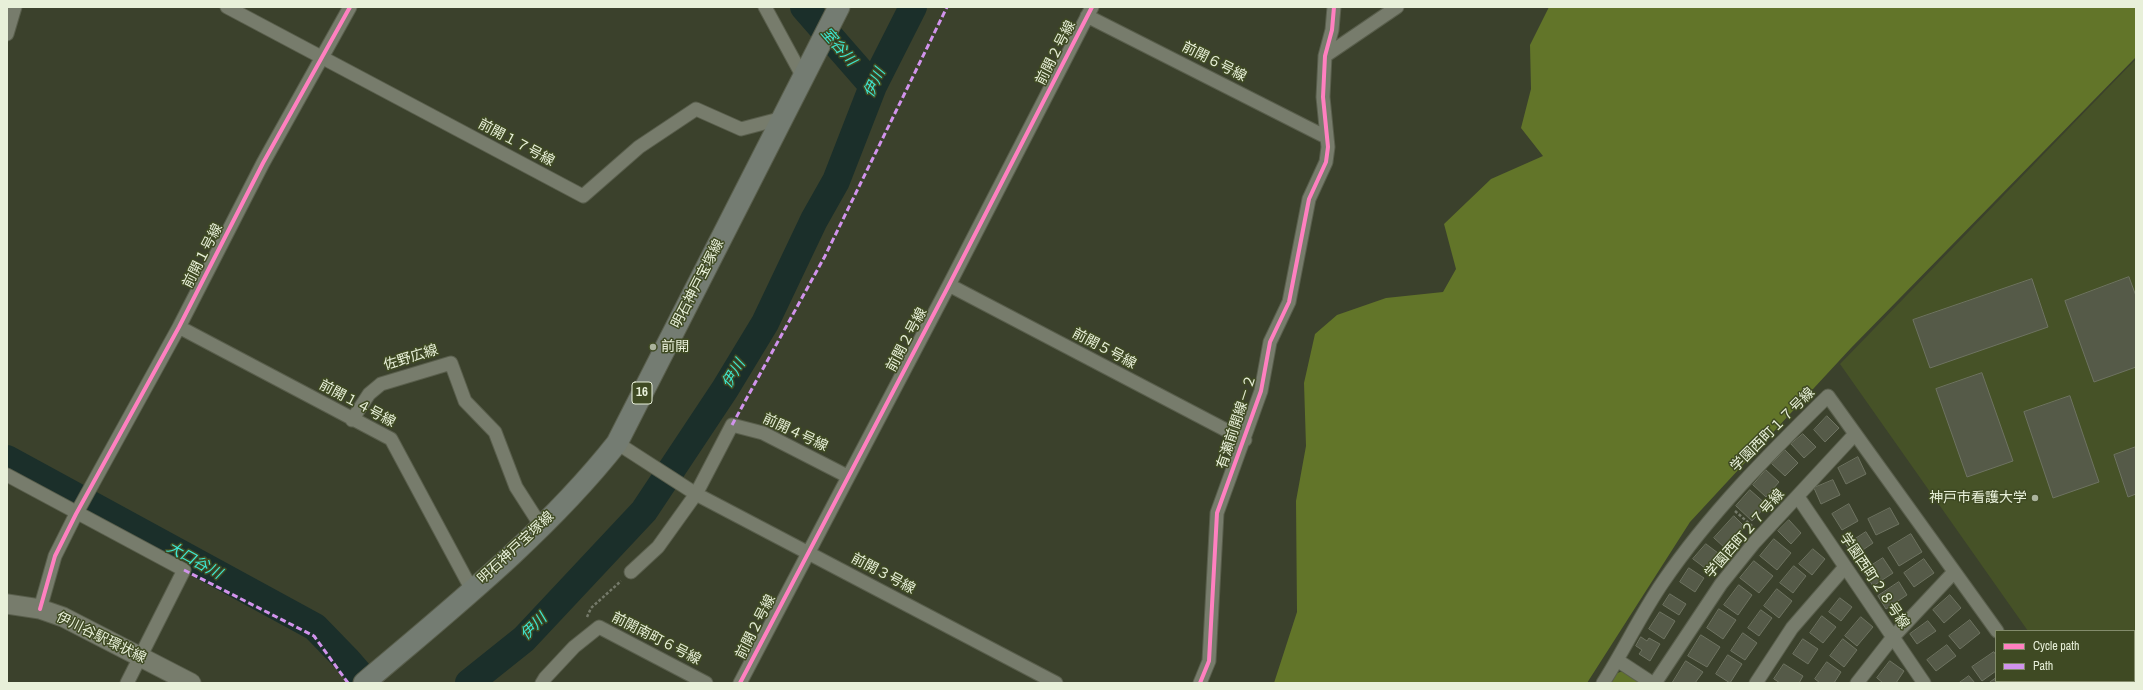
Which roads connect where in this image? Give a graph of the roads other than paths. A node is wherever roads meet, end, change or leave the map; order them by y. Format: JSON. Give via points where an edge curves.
{"nodes":[{"id":1,"x":15,"y":7,"type":"edge"},
{"id":2,"x":227,"y":7,"type":"edge"},
{"id":3,"x":350,"y":7,"type":"edge"},
{"id":4,"x":766,"y":7,"type":"edge"},
{"id":5,"x":1334,"y":7,"type":"edge"},
{"id":6,"x":1397,"y":7,"type":"edge"},
{"id":7,"x":1090,"y":12,"type":"edge"},
{"id":8,"x":836,"y":14,"type":"edge"},
{"id":9,"x":7,"y":34,"type":"edge"},
{"id":10,"x":1325,"y":56,"type":"junction"},
{"id":11,"x":322,"y":58,"type":"junction"},
{"id":12,"x":803,"y":77,"type":"junction"},
{"id":13,"x":782,"y":118,"type":"junction"},
{"id":14,"x":1326,"y":137,"type":"junction"},
{"id":15,"x":949,"y":285,"type":"junction"},
{"id":16,"x":179,"y":327,"type":"junction"},
{"id":17,"x":352,"y":420,"type":"junction"},
{"id":18,"x":1855,"y":434,"type":"junction"},
{"id":19,"x":1245,"y":440,"type":"junction"},
{"id":20,"x":623,"y":447,"type":"junction"},
{"id":21,"x":7,"y":475,"type":"edge"},
{"id":22,"x":847,"y":476,"type":"junction"},
{"id":23,"x":696,"y":494,"type":"junction"},
{"id":24,"x":1798,"y":497,"type":"junction"},
{"id":25,"x":79,"y":510,"type":"junction"},
{"id":26,"x":541,"y":526,"type":"junction"},
{"id":27,"x":807,"y":552,"type":"junction"},
{"id":28,"x":1845,"y":567,"type":"junction"},
{"id":29,"x":630,"y":572,"type":"road end"},
{"id":30,"x":1954,"y":572,"type":"junction"},
{"id":31,"x":472,"y":590,"type":"junction"},
{"id":32,"x":7,"y":604,"type":"edge"},
{"id":33,"x":40,"y":609,"type":"junction"},
{"id":34,"x":1996,"y":630,"type":"edge"},
{"id":35,"x":1894,"y":637,"type":"junction"},
{"id":36,"x":141,"y":657,"type":"junction"},
{"id":37,"x":1617,"y":660,"type":"junction"},
{"id":38,"x":368,"y":680,"type":"edge"},
{"id":39,"x":127,"y":683,"type":"edge"},
{"id":40,"x":191,"y":683,"type":"edge"},
{"id":41,"x":542,"y":683,"type":"edge"},
{"id":42,"x":706,"y":683,"type":"edge"},
{"id":43,"x":740,"y":683,"type":"edge"},
{"id":44,"x":1056,"y":683,"type":"edge"},
{"id":45,"x":1200,"y":683,"type":"edge"},
{"id":46,"x":1603,"y":683,"type":"edge"},
{"id":47,"x":1654,"y":683,"type":"edge"},
{"id":48,"x":1756,"y":683,"type":"edge"},
{"id":49,"x":1856,"y":683,"type":"edge"},
{"id":50,"x":1924,"y":683,"type":"edge"}],
"edges":[{"from":1,"to":9,"type":"street"},
{"from":2,"to":11,"type":"street","name":"前開１７号線"},
{"from":3,"to":11,"type":"street","name":"前開１号線"},
{"from":4,"to":12,"type":"street"},
{"from":5,"to":10,"type":"street","name":"有瀬前開線－２","via":[[1332,30]]},
{"from":6,"to":10,"type":"street"},
{"from":7,"to":14,"type":"street","name":"前開６号線"},
{"from":7,"to":15,"type":"street","name":"前開２号線"},
{"from":8,"to":12,"type":"main road","name":"明石神戸宝塚線","number":"16"},
{"from":10,"to":14,"type":"street","name":"有瀬前開線－２","via":[[1323,97]]},
{"from":11,"to":13,"type":"street","name":"前開１７号線","via":[[583,196],[639,147],[696,109],[741,129]]},
{"from":11,"to":16,"type":"street","name":"前開１号線","via":[[263,163]]},
{"from":12,"to":13,"type":"main road","name":"明石神戸宝塚線","number":"16"},
{"from":13,"to":20,"type":"main road","name":"明石神戸宝塚線","number":"16"},
{"from":14,"to":19,"type":"street","name":"有瀬前開線－２","via":[[1326,162],[1309,199],[1289,302],[1270,342],[1261,391]]},
{"from":15,"to":19,"type":"street","name":"前開５号線"},
{"from":15,"to":22,"type":"street","name":"前開２号線"},
{"from":16,"to":17,"type":"street","name":"前開１４号線"},
{"from":16,"to":25,"type":"street","name":"前開１号線"},
{"from":17,"to":26,"type":"street","name":"佐野広線","via":[[369,394],[380,384],[451,363],[464,401],[495,432],[516,487]]},
{"from":17,"to":31,"type":"street","name":"前開１４号線","via":[[391,439]]},
{"from":18,"to":24,"type":"street","name":"学園西町２７号線"},
{"from":18,"to":30,"type":"street","name":"学園西町１７号線"},
{"from":18,"to":37,"type":"street","name":"学園西町１７号線","via":[[1828,396],[1725,503],[1663,582]]},
{"from":19,"to":45,"type":"street","name":"有瀬前開線－２","via":[[1217,513],[1209,660]]},
{"from":20,"to":23,"type":"street"},
{"from":20,"to":26,"type":"main road","name":"明石神戸宝塚線","number":"16","via":[[600,464]]},
{"from":21,"to":25,"type":"street"},
{"from":22,"to":23,"type":"street","name":"前開４号線","via":[[763,433],[732,425]]},
{"from":22,"to":27,"type":"street","name":"前開２号線"},
{"from":23,"to":27,"type":"street","name":"前開３号線"},
{"from":23,"to":29,"type":"street","via":[[658,547]]},
{"from":24,"to":28,"type":"street","name":"学園西町２８号線"},
{"from":24,"to":47,"type":"street","name":"学園西町２７号線","via":[[1721,584]]},
{"from":25,"to":33,"type":"street","name":"前開１号線","via":[[55,556]]},
{"from":25,"to":36,"type":"street","via":[[184,570]]},
{"from":26,"to":31,"type":"main road","name":"明石神戸宝塚線","number":"16"},
{"from":27,"to":43,"type":"street","name":"前開２号線"},
{"from":27,"to":44,"type":"street","name":"前開３号線"},
{"from":28,"to":35,"type":"street","name":"学園西町２８号線"},
{"from":28,"to":48,"type":"street","via":[[1792,628]]},
{"from":30,"to":34,"type":"street","name":"学園西町１７号線"},
{"from":30,"to":35,"type":"street"},
{"from":31,"to":38,"type":"main road","name":"明石神戸宝塚線","number":"16"},
{"from":32,"to":33,"type":"street","name":"伊川谷駅環状線"},
{"from":33,"to":36,"type":"street","name":"伊川谷駅環状線","via":[[63,617]]},
{"from":35,"to":49,"type":"street"},
{"from":35,"to":50,"type":"street","name":"学園西町２８号線"},
{"from":36,"to":39,"type":"street"},
{"from":36,"to":40,"type":"street","name":"伊川谷駅環状線"},
{"from":37,"to":46,"type":"street","name":"学園西町１７号線"},
{"from":37,"to":47,"type":"street"},
{"from":41,"to":42,"type":"street","name":"前開南町６号線","via":[[574,647],[599,627]]}]}
